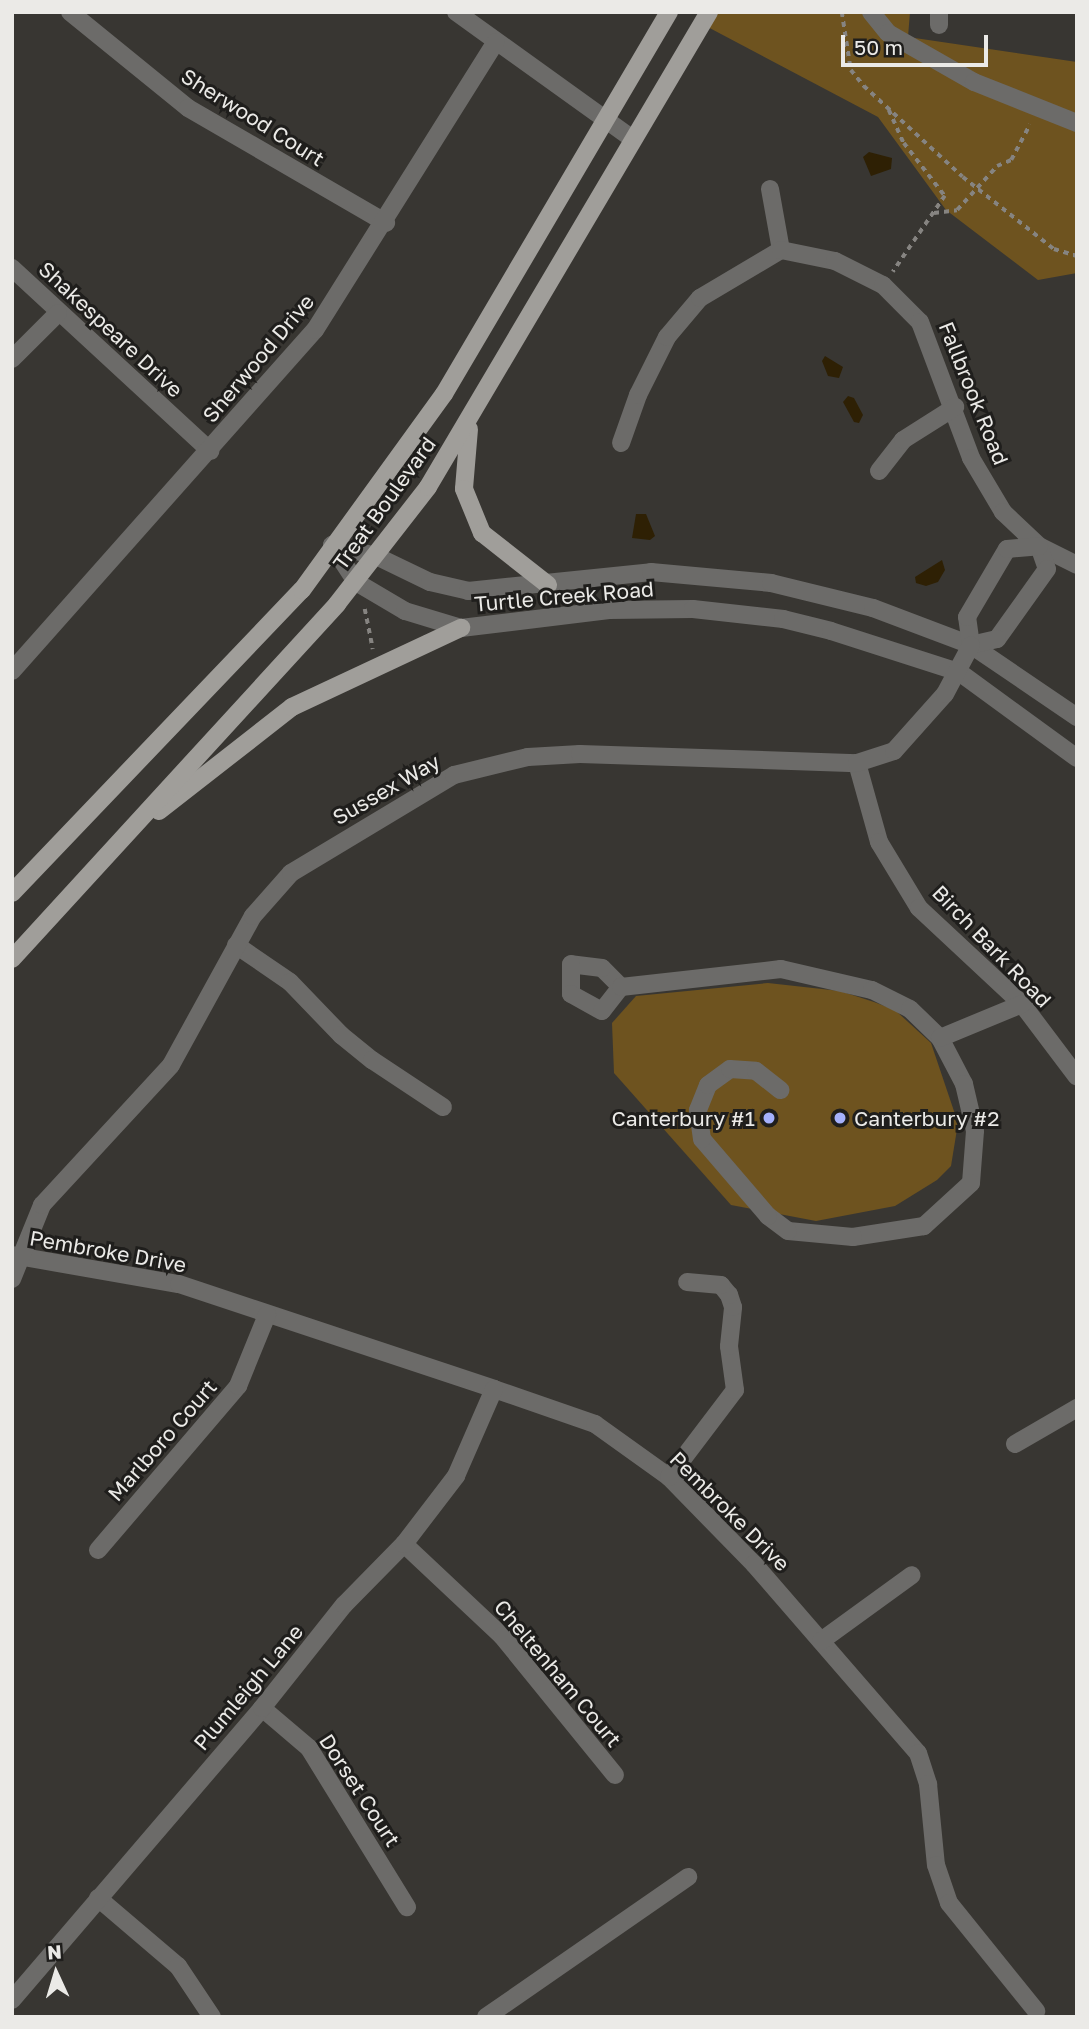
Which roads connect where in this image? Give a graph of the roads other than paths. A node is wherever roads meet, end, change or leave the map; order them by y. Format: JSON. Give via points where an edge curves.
{"nodes":[{"id":1,"x":70,"y":12,"type":"edge"},
{"id":2,"x":456,"y":12,"type":"edge"},
{"id":3,"x":669,"y":12,"type":"edge"},
{"id":4,"x":709,"y":12,"type":"edge"},
{"id":5,"x":871,"y":12,"type":"edge"},
{"id":6,"x":496,"y":42,"type":"junction"},
{"id":7,"x":603,"y":120,"type":"junction"},
{"id":8,"x":1077,"y":124,"type":"edge"},
{"id":9,"x":633,"y":139,"type":"junction"},
{"id":10,"x":770,"y":189,"type":"dead end"},
{"id":11,"x":386,"y":223,"type":"junction"},
{"id":12,"x":781,"y":250,"type":"junction"},
{"id":13,"x":12,"y":268,"type":"edge"},
{"id":14,"x":58,"y":313,"type":"junction"},
{"id":15,"x":12,"y":359,"type":"edge"},
{"id":16,"x":955,"y":407,"type":"junction"},
{"id":17,"x":473,"y":414,"type":"junction"},
{"id":18,"x":621,"y":443,"type":"dead end"},
{"id":19,"x":210,"y":451,"type":"junction"},
{"id":20,"x":879,"y":471,"type":"dead end"},
{"id":21,"x":332,"y":545,"type":"junction"},
{"id":22,"x":1039,"y":546,"type":"junction"},
{"id":23,"x":376,"y":556,"type":"junction"},
{"id":24,"x":1077,"y":565,"type":"edge"},
{"id":25,"x":356,"y":582,"type":"junction"},
{"id":26,"x":548,"y":585,"type":"junction"},
{"id":27,"x":461,"y":628,"type":"junction"},
{"id":28,"x":971,"y":645,"type":"junction"},
{"id":29,"x":12,"y":671,"type":"edge"},
{"id":30,"x":959,"y":672,"type":"junction"},
{"id":31,"x":1077,"y":717,"type":"edge"},
{"id":32,"x":1077,"y":758,"type":"edge"},
{"id":33,"x":857,"y":763,"type":"junction"},
{"id":34,"x":103,"y":858,"type":"junction"},
{"id":35,"x":13,"y":891,"type":"edge"},
{"id":36,"x":236,"y":945,"type":"junction"},
{"id":37,"x":12,"y":959,"type":"edge"},
{"id":38,"x":621,"y":986,"type":"dead end"},
{"id":39,"x":1022,"y":1004,"type":"junction"},
{"id":40,"x":940,"y":1038,"type":"junction"},
{"id":41,"x":1076,"y":1075,"type":"edge"},
{"id":42,"x":780,"y":1090,"type":"dead end"},
{"id":43,"x":443,"y":1107,"type":"dead end"},
{"id":44,"x":17,"y":1257,"type":"edge"},
{"id":45,"x":12,"y":1279,"type":"edge"},
{"id":46,"x":687,"y":1282,"type":"dead end"},
{"id":47,"x":267,"y":1315,"type":"junction"},
{"id":48,"x":494,"y":1389,"type":"junction"},
{"id":49,"x":1077,"y":1408,"type":"edge"},
{"id":50,"x":1014,"y":1444,"type":"dead end"},
{"id":51,"x":669,"y":1476,"type":"junction"},
{"id":52,"x":404,"y":1544,"type":"junction"},
{"id":53,"x":98,"y":1550,"type":"dead end"},
{"id":54,"x":912,"y":1575,"type":"dead end"},
{"id":55,"x":821,"y":1641,"type":"junction"},
{"id":56,"x":262,"y":1709,"type":"junction"},
{"id":57,"x":614,"y":1775,"type":"dead end"},
{"id":58,"x":688,"y":1877,"type":"dead end"},
{"id":59,"x":98,"y":1898,"type":"junction"},
{"id":60,"x":407,"y":1907,"type":"dead end"},
{"id":61,"x":12,"y":2000,"type":"edge"},
{"id":62,"x":1036,"y":2011,"type":"dead end"},
{"id":63,"x":212,"y":2017,"type":"edge"},
{"id":64,"x":486,"y":2017,"type":"edge"}],
"edges":[{"from":1,"to":11,"type":"street","name":"Sherwood Court","via":[[188,108]]},
{"from":2,"to":6,"type":"street"},
{"from":3,"to":7,"type":"main road","name":"Treat Boulevard"},
{"from":4,"to":9,"type":"main road","name":"Treat Boulevard"},
{"from":5,"to":8,"type":"street","via":[[887,33],[974,82]]},
{"from":6,"to":7,"type":"street"},
{"from":6,"to":11,"type":"street","name":"Sherwood Drive"},
{"from":7,"to":9,"type":"street"},
{"from":7,"to":21,"type":"main road","name":"Treat Boulevard","via":[[444,394]]},
{"from":9,"to":17,"type":"main road","name":"Treat Boulevard"},
{"from":10,"to":12,"type":"street"},
{"from":11,"to":19,"type":"street","name":"Sherwood Drive","via":[[315,330]]},
{"from":12,"to":16,"type":"street","name":"Fallbrook Road","via":[[835,261],[883,285],[920,322]]},
{"from":12,"to":18,"type":"street","via":[[701,298],[667,337],[638,395]]},
{"from":13,"to":14,"type":"street","name":"Shakespeare Drive"},
{"from":14,"to":15,"type":"street"},
{"from":14,"to":19,"type":"street","name":"Shakespeare Drive"},
{"from":16,"to":20,"type":"street","via":[[903,440]]},
{"from":16,"to":22,"type":"street","name":"Fallbrook Road","via":[[971,458],[997,502]]},
{"from":17,"to":23,"type":"main road","name":"Treat Boulevard","via":[[428,487]]},
{"from":17,"to":26,"type":"main road","via":[[464,446],[464,489],[482,533]]},
{"from":19,"to":29,"type":"street","name":"Sherwood Drive"},
{"from":21,"to":23,"type":"street","name":"Turtle Creek Road"},
{"from":21,"to":25,"type":"street","name":"Turtle Creek Road"},
{"from":21,"to":35,"type":"main road","name":"Treat Boulevard","via":[[302,590]]},
{"from":22,"to":24,"type":"street","name":"Fallbrook Road"},
{"from":22,"to":28,"type":"street","via":[[1047,569],[997,639]]},
{"from":22,"to":28,"type":"street","via":[[1007,550],[967,617]]},
{"from":23,"to":25,"type":"main road","name":"Treat Boulevard"},
{"from":23,"to":26,"type":"street","name":"Turtle Creek Road","via":[[430,582],[468,591]]},
{"from":25,"to":27,"type":"street","name":"Turtle Creek Road","via":[[405,611]]},
{"from":25,"to":34,"type":"main road","name":"Treat Boulevard"},
{"from":26,"to":28,"type":"street","name":"Turtle Creek Road","via":[[651,572],[771,583],[873,608]]},
{"from":27,"to":30,"type":"street","name":"Turtle Creek Road","via":[[609,610],[693,609],[783,619]]},
{"from":27,"to":34,"type":"main road","via":[[292,707],[232,750]]},
{"from":28,"to":30,"type":"street","name":"Sussex Way"},
{"from":28,"to":31,"type":"street","name":"Turtle Creek Road"},
{"from":30,"to":32,"type":"street","name":"Turtle Creek Road"},
{"from":30,"to":33,"type":"street","name":"Sussex Way","via":[[894,751]]},
{"from":33,"to":36,"type":"street","name":"Sussex Way","via":[[580,754],[528,757],[454,775],[291,873],[253,916]]},
{"from":33,"to":39,"type":"street","name":"Birch Bark Road","via":[[879,842],[919,908]]},
{"from":34,"to":37,"type":"main road","name":"Treat Boulevard"},
{"from":36,"to":43,"type":"street","via":[[290,982],[372,1060]]},
{"from":36,"to":44,"type":"street","name":"Sussex Way","via":[[171,1065],[42,1205]]},
{"from":38,"to":40,"type":"street","via":[[781,968],[872,990],[911,1009]]},
{"from":39,"to":40,"type":"street"},
{"from":39,"to":41,"type":"street","name":"Birch Bark Road"},
{"from":40,"to":42,"type":"street","via":[[964,1084],[975,1131],[971,1183],[924,1226],[853,1237],[788,1231],[768,1216],[702,1139],[698,1111],[708,1085],[730,1069],[755,1071]]},
{"from":44,"to":45,"type":"street","name":"Sussex Way"},
{"from":44,"to":47,"type":"street","name":"Pembroke Drive","via":[[179,1284]]},
{"from":46,"to":51,"type":"street","via":[[721,1284],[729,1295],[733,1307],[729,1346],[736,1390]]},
{"from":47,"to":48,"type":"street","name":"Pembroke Drive"},
{"from":47,"to":53,"type":"street","name":"Marlboro Court","via":[[238,1386]]},
{"from":48,"to":51,"type":"street","name":"Pembroke Drive","via":[[595,1424]]},
{"from":48,"to":52,"type":"street","name":"Plumleigh Lane","via":[[456,1476]]},
{"from":49,"to":50,"type":"street"},
{"from":51,"to":55,"type":"street","name":"Pembroke Drive"},
{"from":52,"to":56,"type":"street","name":"Plumleigh Lane","via":[[344,1605]]},
{"from":52,"to":57,"type":"street","name":"Cheltenham Court","via":[[502,1636]]},
{"from":54,"to":55,"type":"street"},
{"from":55,"to":62,"type":"street","name":"Pembroke Drive","via":[[918,1753],[928,1784],[936,1865],[950,1903]]},
{"from":56,"to":59,"type":"street","name":"Plumleigh Lane"},
{"from":56,"to":60,"type":"street","name":"Dorset Court","via":[[309,1748]]},
{"from":58,"to":64,"type":"street"},
{"from":59,"to":61,"type":"street","name":"Plumleigh Lane"},
{"from":59,"to":63,"type":"street","via":[[178,1966]]}]}
